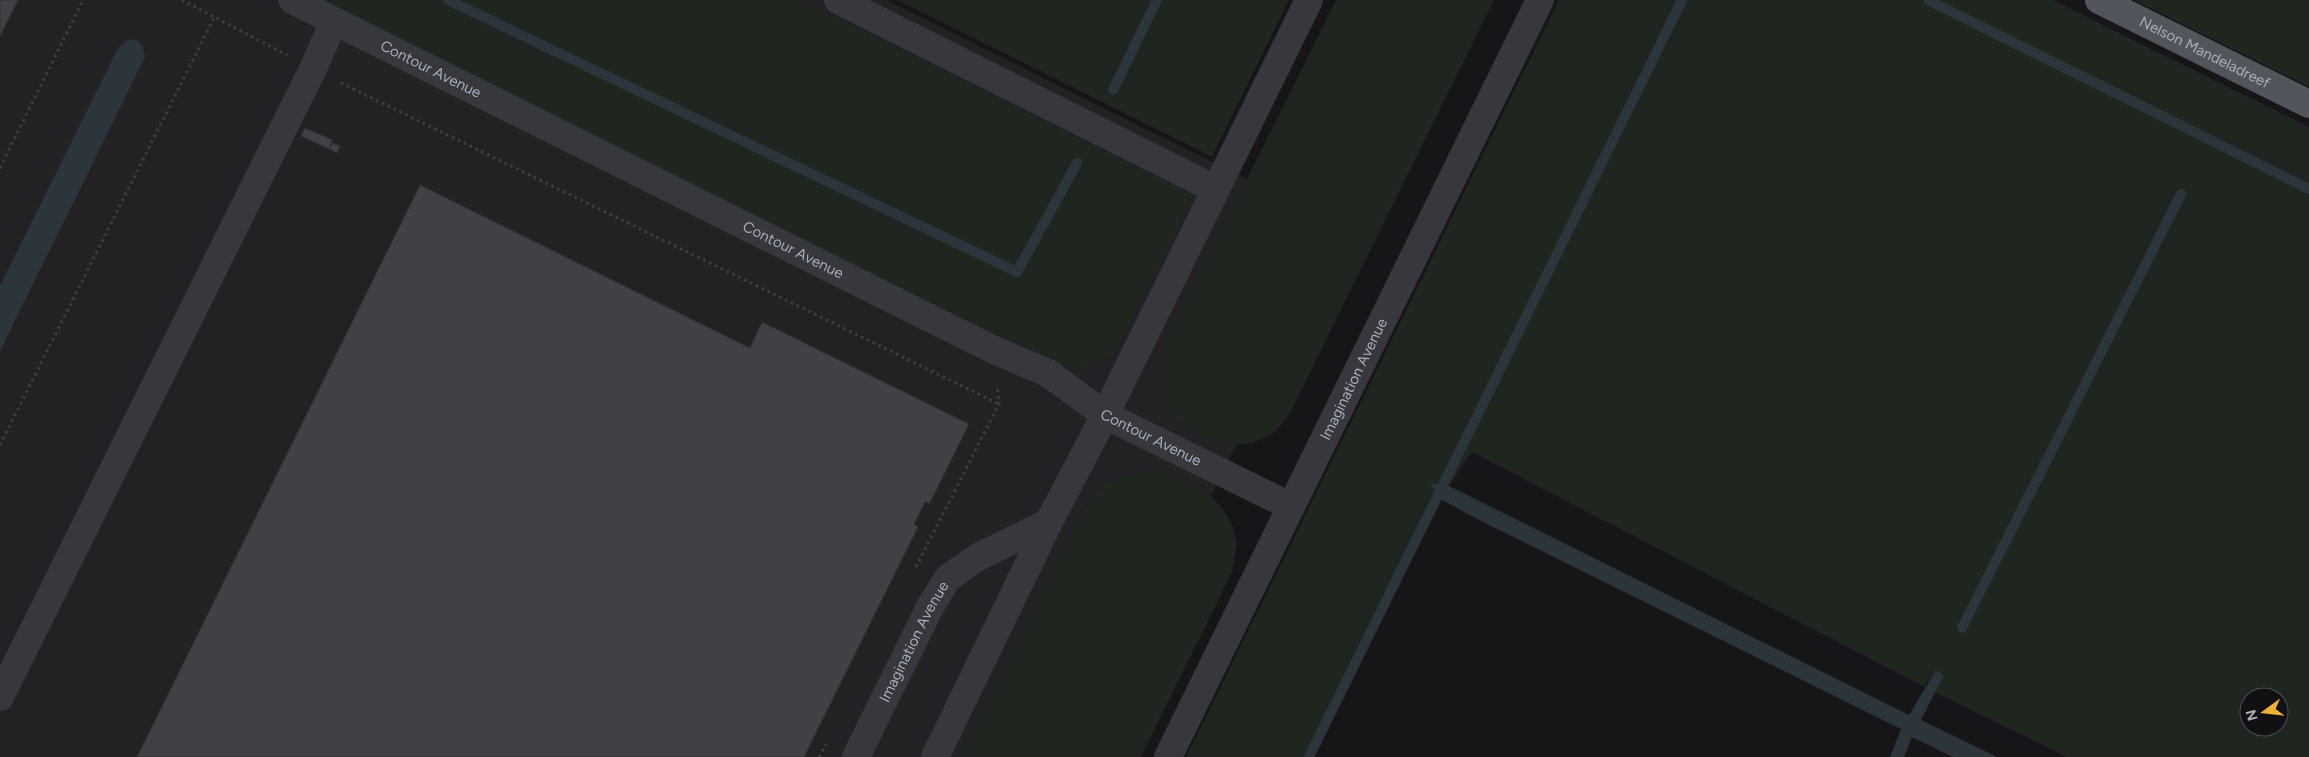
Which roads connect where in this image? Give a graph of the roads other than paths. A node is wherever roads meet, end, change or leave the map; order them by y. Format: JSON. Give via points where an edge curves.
{"nodes":[{"id":1,"x":292,"y":0,"type":"edge"},
{"id":2,"x":838,"y":0,"type":"edge"},
{"id":3,"x":1309,"y":0,"type":"edge"},
{"id":4,"x":1540,"y":0,"type":"edge"},
{"id":5,"x":2099,"y":0,"type":"edge"},
{"id":6,"x":334,"y":21,"type":"junction"},
{"id":7,"x":2309,"y":104,"type":"edge"},
{"id":8,"x":1215,"y":189,"type":"junction"},
{"id":9,"x":1106,"y":415,"type":"junction"},
{"id":10,"x":1290,"y":506,"type":"junction"},
{"id":11,"x":1049,"y":522,"type":"junction"},
{"id":12,"x":0,"y":697,"type":"edge"},
{"id":13,"x":856,"y":757,"type":"edge"},
{"id":14,"x":935,"y":757,"type":"edge"},
{"id":15,"x":1168,"y":757,"type":"edge"}],
"edges":[{"from":1,"to":6,"type":"street","name":"Contour Avenue"},
{"from":2,"to":8,"type":"street"},
{"from":3,"to":8,"type":"street"},
{"from":4,"to":10,"type":"street","name":"Imagination Avenue"},
{"from":5,"to":7,"type":"main road","name":"Nelson Mandeladreef"},
{"from":6,"to":9,"type":"street","name":"Contour Avenue","via":[[1048,374]]},
{"from":6,"to":12,"type":"street"},
{"from":8,"to":9,"type":"street"},
{"from":9,"to":10,"type":"street","name":"Contour Avenue"},
{"from":9,"to":11,"type":"street"},
{"from":10,"to":15,"type":"street","name":"Imagination Avenue"},
{"from":11,"to":13,"type":"street","name":"Imagination Avenue","via":[[978,557],[948,578],[931,605]]},
{"from":11,"to":14,"type":"street"}]}
